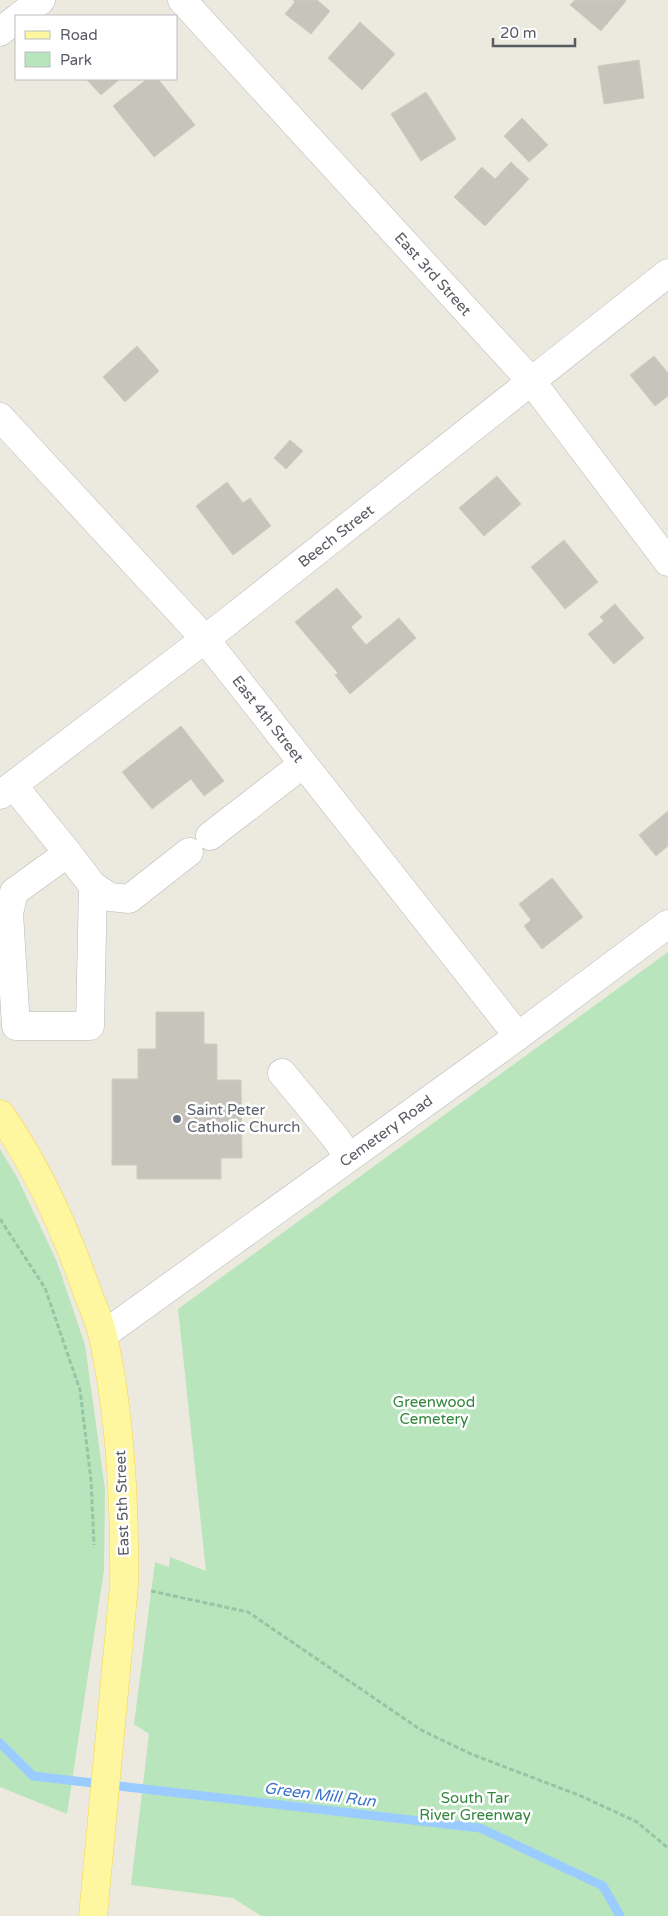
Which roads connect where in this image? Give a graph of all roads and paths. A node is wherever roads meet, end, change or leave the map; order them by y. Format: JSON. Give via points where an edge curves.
{"nodes":[{"id":1,"x":41,"y":0,"type":"edge"},
{"id":2,"x":182,"y":0,"type":"edge"},
{"id":3,"x":21,"y":15,"type":"edge"},
{"id":4,"x":15,"y":21,"type":"edge"},
{"id":5,"x":0,"y":32,"type":"edge"},
{"id":6,"x":668,"y":273,"type":"edge"},
{"id":7,"x":532,"y":382,"type":"junction"},
{"id":8,"x":0,"y":417,"type":"edge"},
{"id":9,"x":668,"y":562,"type":"edge"},
{"id":10,"x":205,"y":639,"type":"junction"},
{"id":11,"x":303,"y":764,"type":"junction"},
{"id":12,"x":6,"y":790,"type":"edge"},
{"id":13,"x":68,"y":853,"type":"junction"},
{"id":14,"x":94,"y":886,"type":"junction"},
{"id":15,"x":668,"y":924,"type":"edge"},
{"id":16,"x":518,"y":1036,"type":"junction"},
{"id":17,"x":282,"y":1073,"type":"dead end"},
{"id":18,"x":0,"y":1114,"type":"edge"},
{"id":19,"x":350,"y":1157,"type":"junction"},
{"id":20,"x":0,"y":1219,"type":"edge"},
{"id":21,"x":103,"y":1335,"type":"junction"},
{"id":22,"x":94,"y":1550,"type":"dead end"},
{"id":23,"x":149,"y":1590,"type":"dead end"},
{"id":24,"x":668,"y":1848,"type":"edge"},
{"id":25,"x":93,"y":1916,"type":"edge"}],
"edges":[{"from":1,"to":3,"type":"street"},
{"from":2,"to":7,"type":"street","name":"East 3rd Street"},
{"from":4,"to":5,"type":"street"},
{"from":6,"to":7,"type":"street","name":"Beech Street"},
{"from":7,"to":9,"type":"street","name":"East 3rd Street"},
{"from":7,"to":10,"type":"street","name":"Beech Street"},
{"from":8,"to":10,"type":"street","name":"East 4th Street"},
{"from":10,"to":11,"type":"street","name":"East 4th Street"},
{"from":10,"to":12,"type":"street","name":"Beech Street"},
{"from":11,"to":14,"type":"street","via":[[129,899],[110,897]]},
{"from":11,"to":16,"type":"street","name":"East 4th Street"},
{"from":12,"to":13,"type":"street"},
{"from":13,"to":14,"type":"street"},
{"from":13,"to":14,"type":"street","via":[[14,892],[9,912],[16,1026],[90,1026]]},
{"from":15,"to":16,"type":"street","name":"Cemetery Road"},
{"from":16,"to":19,"type":"street","name":"Cemetery Road"},
{"from":17,"to":19,"type":"street"},
{"from":18,"to":21,"type":"main road","name":"East 5th Street","via":[[37,1177],[74,1253]]},
{"from":19,"to":21,"type":"street","name":"Cemetery Road"},
{"from":20,"to":22,"type":"path","via":[[45,1288],[80,1390],[91,1480]]},
{"from":21,"to":25,"type":"main road","name":"East 5th Street","via":[[119,1436],[124,1585]]},
{"from":23,"to":24,"type":"path","via":[[248,1612],[421,1730],[636,1822]]}]}
